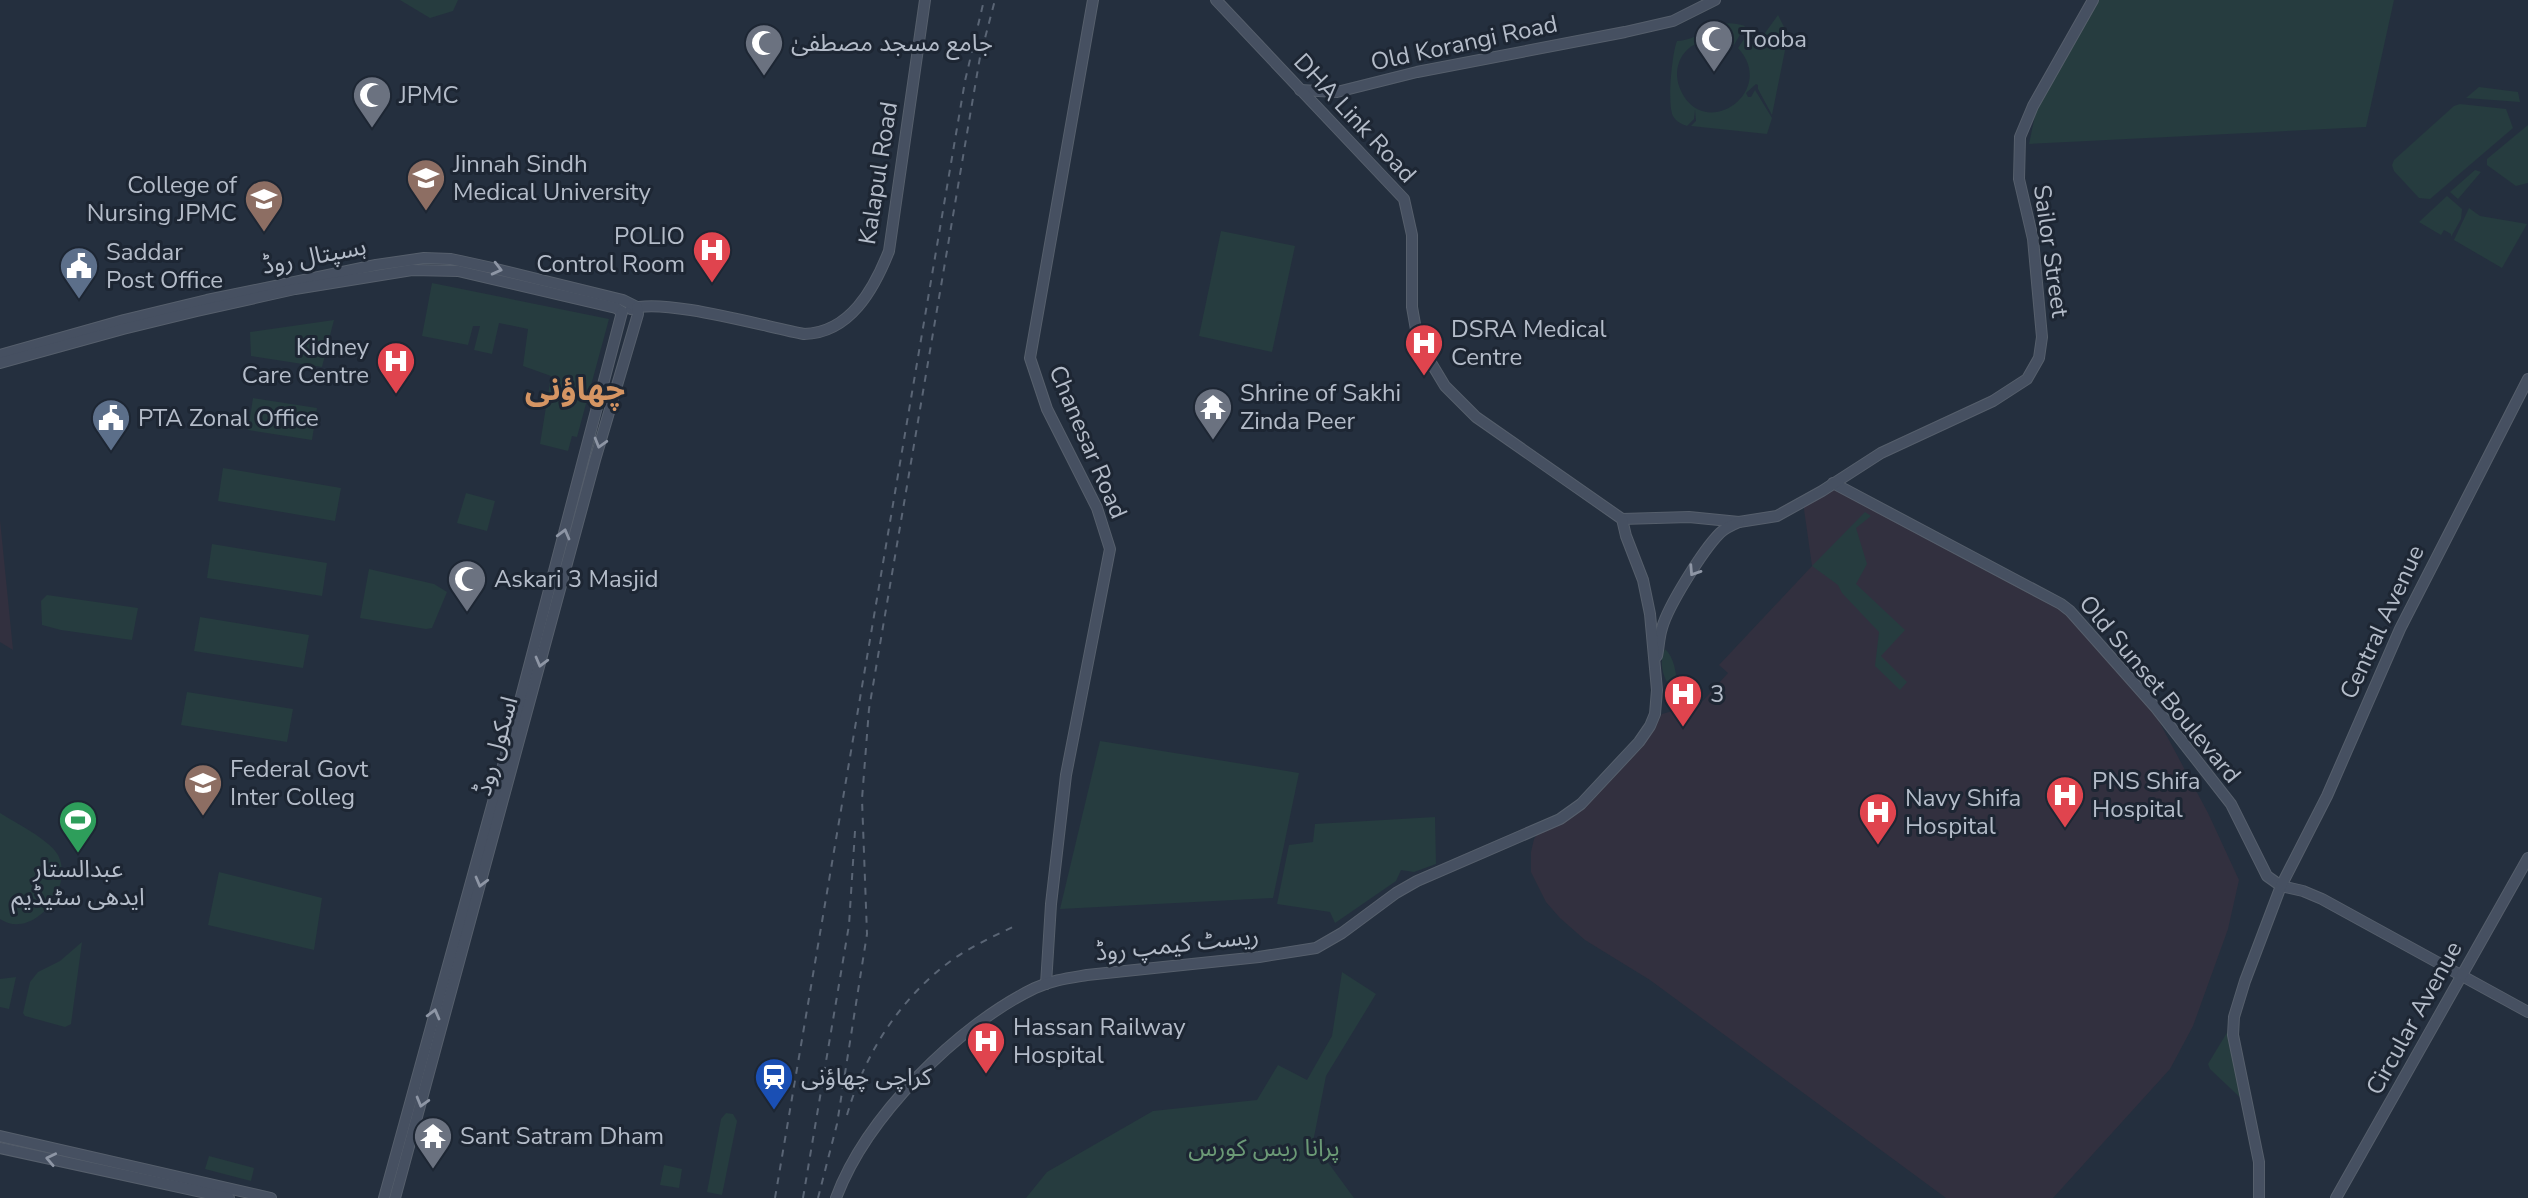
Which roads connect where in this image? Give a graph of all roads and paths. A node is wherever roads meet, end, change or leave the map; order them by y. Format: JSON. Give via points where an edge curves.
{"nodes":[{"id":1,"x":925,"y":0,"type":"edge"},
{"id":2,"x":1093,"y":0,"type":"edge"},
{"id":3,"x":1216,"y":0,"type":"edge"},
{"id":4,"x":1715,"y":0,"type":"edge"},
{"id":5,"x":2093,"y":0,"type":"edge"},
{"id":6,"x":1300,"y":90,"type":"junction"},
{"id":7,"x":637,"y":307,"type":"junction"},
{"id":8,"x":622,"y":312,"type":"junction"},
{"id":9,"x":0,"y":355,"type":"edge"},
{"id":10,"x":0,"y":363,"type":"edge"},
{"id":11,"x":2528,"y":379,"type":"edge"},
{"id":12,"x":1833,"y":483,"type":"junction"},
{"id":13,"x":1622,"y":519,"type":"junction"},
{"id":14,"x":1739,"y":522,"type":"junction"},
{"id":15,"x":555,"y":589,"type":"junction"},
{"id":16,"x":1655,"y":666,"type":"junction"},
{"id":17,"x":2528,"y":858,"type":"edge"},
{"id":18,"x":2281,"y":886,"type":"junction"},
{"id":19,"x":2461,"y":975,"type":"junction"},
{"id":20,"x":1046,"y":984,"type":"junction"},
{"id":21,"x":2528,"y":1012,"type":"edge"},
{"id":22,"x":423,"y":1077,"type":"junction"},
{"id":23,"x":0,"y":1136,"type":"edge"},
{"id":24,"x":0,"y":1148,"type":"edge"},
{"id":25,"x":229,"y":1198,"type":"edge"},
{"id":26,"x":271,"y":1198,"type":"edge"},
{"id":27,"x":384,"y":1198,"type":"edge"},
{"id":28,"x":396,"y":1198,"type":"edge"},
{"id":29,"x":836,"y":1198,"type":"edge"},
{"id":30,"x":2259,"y":1198,"type":"edge"},
{"id":31,"x":2336,"y":1198,"type":"edge"}],
"edges":[{"from":1,"to":7,"type":"street","name":"Kalapul Road","via":[[889,251],[873,287],[855,310],[830,329],[804,334],[679,309]]},
{"from":2,"to":20,"type":"street","name":"Chanesar Road","via":[[1030,358],[1047,409],[1097,508],[1110,549],[1066,775]]},
{"from":3,"to":6,"type":"street","name":"DHA Link Road"},
{"from":4,"to":6,"type":"street","name":"Old Korangi Road","via":[[1673,21],[1625,32],[1337,92]]},
{"from":5,"to":12,"type":"street","name":"Sailor Street","via":[[2032,106],[2021,137],[2019,178],[2033,239],[2042,328],[2039,358],[2032,373],[1993,401],[1881,453]]},
{"from":6,"to":13,"type":"street","name":"DHA Link Road","via":[[1404,199],[1412,235],[1412,307],[1418,341],[1445,386],[1476,417]]},
{"from":7,"to":8,"type":"street","name":"Kalapul Road"},
{"from":9,"to":7,"type":"street","name":"ہسپتال روڈ","one_way":true,"via":[[207,300],[424,258],[488,267]]},
{"from":7,"to":15,"type":"street","name":"اسکول روڈ","one_way":true},
{"from":8,"to":10,"type":"street","name":"ہسپتال روڈ","via":[[458,271],[412,270],[295,289]]},
{"from":15,"to":8,"type":"street","name":"اسکول روڈ","one_way":true},
{"from":11,"to":18,"type":"street","name":"Central Avenue","via":[[2400,629],[2327,796]]},
{"from":12,"to":14,"type":"street","name":"Sailor Street","via":[[1777,516]]},
{"from":12,"to":18,"type":"street","name":"Old Sunset Boulevard","via":[[2070,611],[2156,708],[2231,804],[2261,869]]},
{"from":13,"to":14,"type":"street","name":"Sailor Street","via":[[1689,517]]},
{"from":13,"to":16,"type":"street","via":[[1643,580]]},
{"from":14,"to":16,"type":"street","one_way":true,"via":[[1715,539],[1667,615]]},
{"from":15,"to":22,"type":"street","name":"اسکول روڈ"},
{"from":16,"to":20,"type":"street","name":"ریسٹ کیمپ روڈ","via":[[1657,690],[1650,726],[1581,804],[1560,819],[1417,881],[1316,948],[1087,975]]},
{"from":17,"to":19,"type":"street","name":"Circular Avenue"},
{"from":18,"to":19,"type":"street","via":[[2322,899]]},
{"from":18,"to":30,"type":"street","via":[[2233,1026],[2259,1162]]},
{"from":19,"to":21,"type":"street"},
{"from":19,"to":31,"type":"street","name":"Circular Avenue"},
{"from":20,"to":29,"type":"street","name":"ریسٹ کیمپ روڈ","via":[[985,1020],[916,1078],[869,1138]]},
{"from":22,"to":27,"type":"street","name":"اسکول روڈ"},
{"from":22,"to":28,"type":"street","name":"اسکول روڈ","one_way":true},
{"from":23,"to":26,"type":"street"},
{"from":25,"to":24,"type":"street","one_way":true}]}
